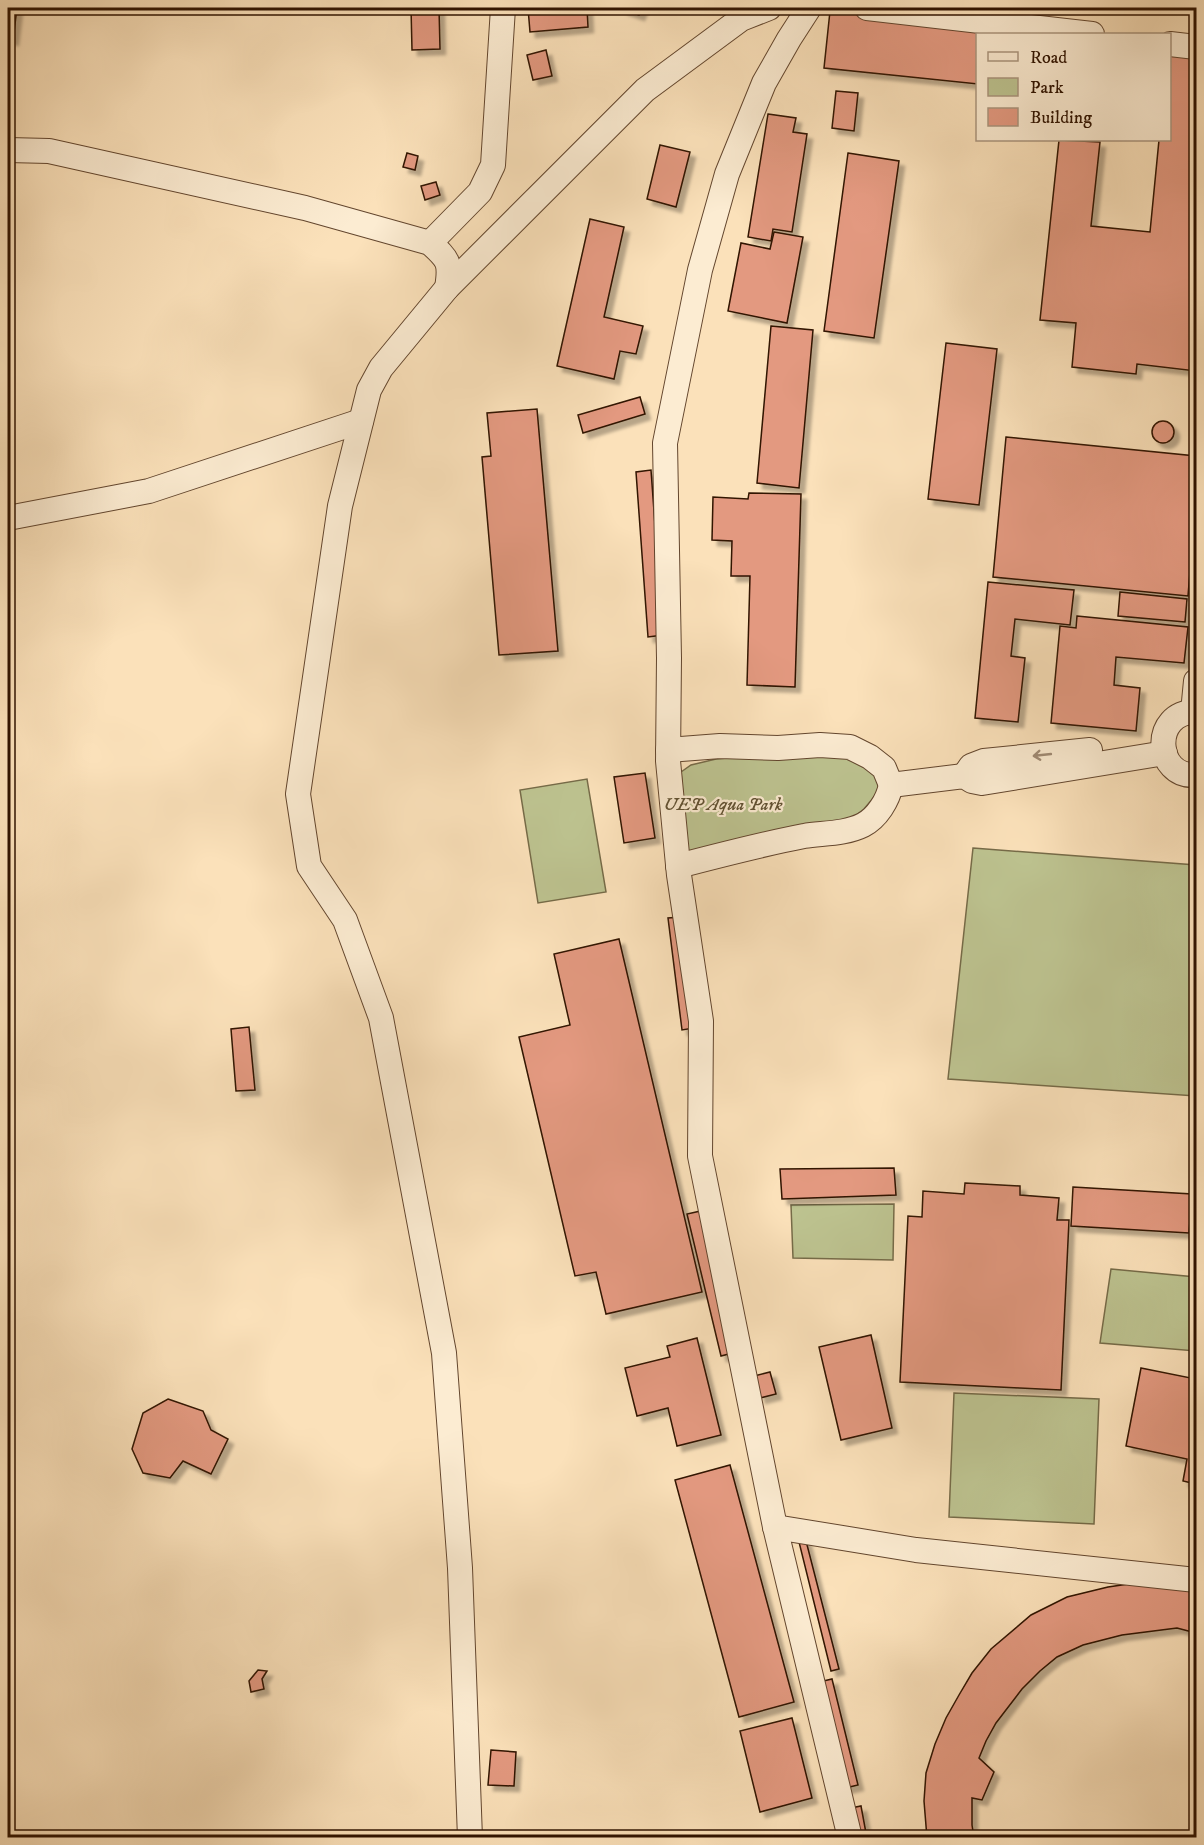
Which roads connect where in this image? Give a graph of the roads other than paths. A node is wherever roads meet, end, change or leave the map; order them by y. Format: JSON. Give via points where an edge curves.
{"nodes":[{"id":1,"x":503,"y":8,"type":"edge"},
{"id":2,"x":768,"y":8,"type":"edge"},
{"id":3,"x":809,"y":8,"type":"edge"},
{"id":4,"x":867,"y":8,"type":"edge"},
{"id":5,"x":1083,"y":33,"type":"edge"},
{"id":6,"x":1171,"y":44,"type":"edge"},
{"id":7,"x":1197,"y":47,"type":"edge"},
{"id":8,"x":8,"y":150,"type":"edge"},
{"id":9,"x":430,"y":243,"type":"junction"},
{"id":10,"x":447,"y":288,"type":"junction"},
{"id":11,"x":361,"y":421,"type":"junction"},
{"id":12,"x":8,"y":518,"type":"edge"},
{"id":13,"x":1197,"y":681,"type":"edge"},
{"id":14,"x":1195,"y":712,"type":"edge"},
{"id":15,"x":1164,"y":748,"type":"junction"},
{"id":16,"x":668,"y":750,"type":"junction"},
{"id":17,"x":1197,"y":775,"type":"edge"},
{"id":18,"x":891,"y":785,"type":"junction"},
{"id":19,"x":678,"y":866,"type":"junction"},
{"id":20,"x":775,"y":1527,"type":"junction"},
{"id":21,"x":1197,"y":1580,"type":"edge"},
{"id":22,"x":470,"y":1838,"type":"edge"},
{"id":23,"x":850,"y":1838,"type":"edge"}],
"edges":[{"from":1,"to":9,"type":"street","via":[[493,165],[480,192]]},
{"from":2,"to":10,"type":"street","via":[[741,19],[645,90]]},
{"from":3,"to":16,"type":"street","via":[[764,83],[727,174],[700,270],[672,403],[665,443]]},
{"from":4,"to":5,"type":"street"},
{"from":6,"to":7,"type":"street"},
{"from":8,"to":9,"type":"street","via":[[49,151],[305,208]]},
{"from":9,"to":10,"type":"street","via":[[450,268]]},
{"from":10,"to":11,"type":"street","via":[[381,368],[369,390]]},
{"from":11,"to":12,"type":"street","via":[[149,491]]},
{"from":11,"to":22,"type":"street","via":[[340,506],[298,794],[309,866],[345,920],[381,1018],[444,1353],[460,1568]]},
{"from":13,"to":14,"type":"street"},
{"from":14,"to":15,"type":"street","via":[[1183,714],[1167,727]]},
{"from":15,"to":17,"type":"street","via":[[1172,766]]},
{"from":15,"to":18,"type":"street","via":[[984,761],[971,766],[964,776]]},
{"from":16,"to":18,"type":"street","via":[[720,746],[850,747],[884,768]]},
{"from":16,"to":19,"type":"street"},
{"from":18,"to":19,"type":"street","via":[[879,811],[864,825]]},
{"from":19,"to":20,"type":"street","via":[[701,1022],[700,1156]]},
{"from":20,"to":21,"type":"street","via":[[916,1550]]},
{"from":20,"to":23,"type":"street"}]}
